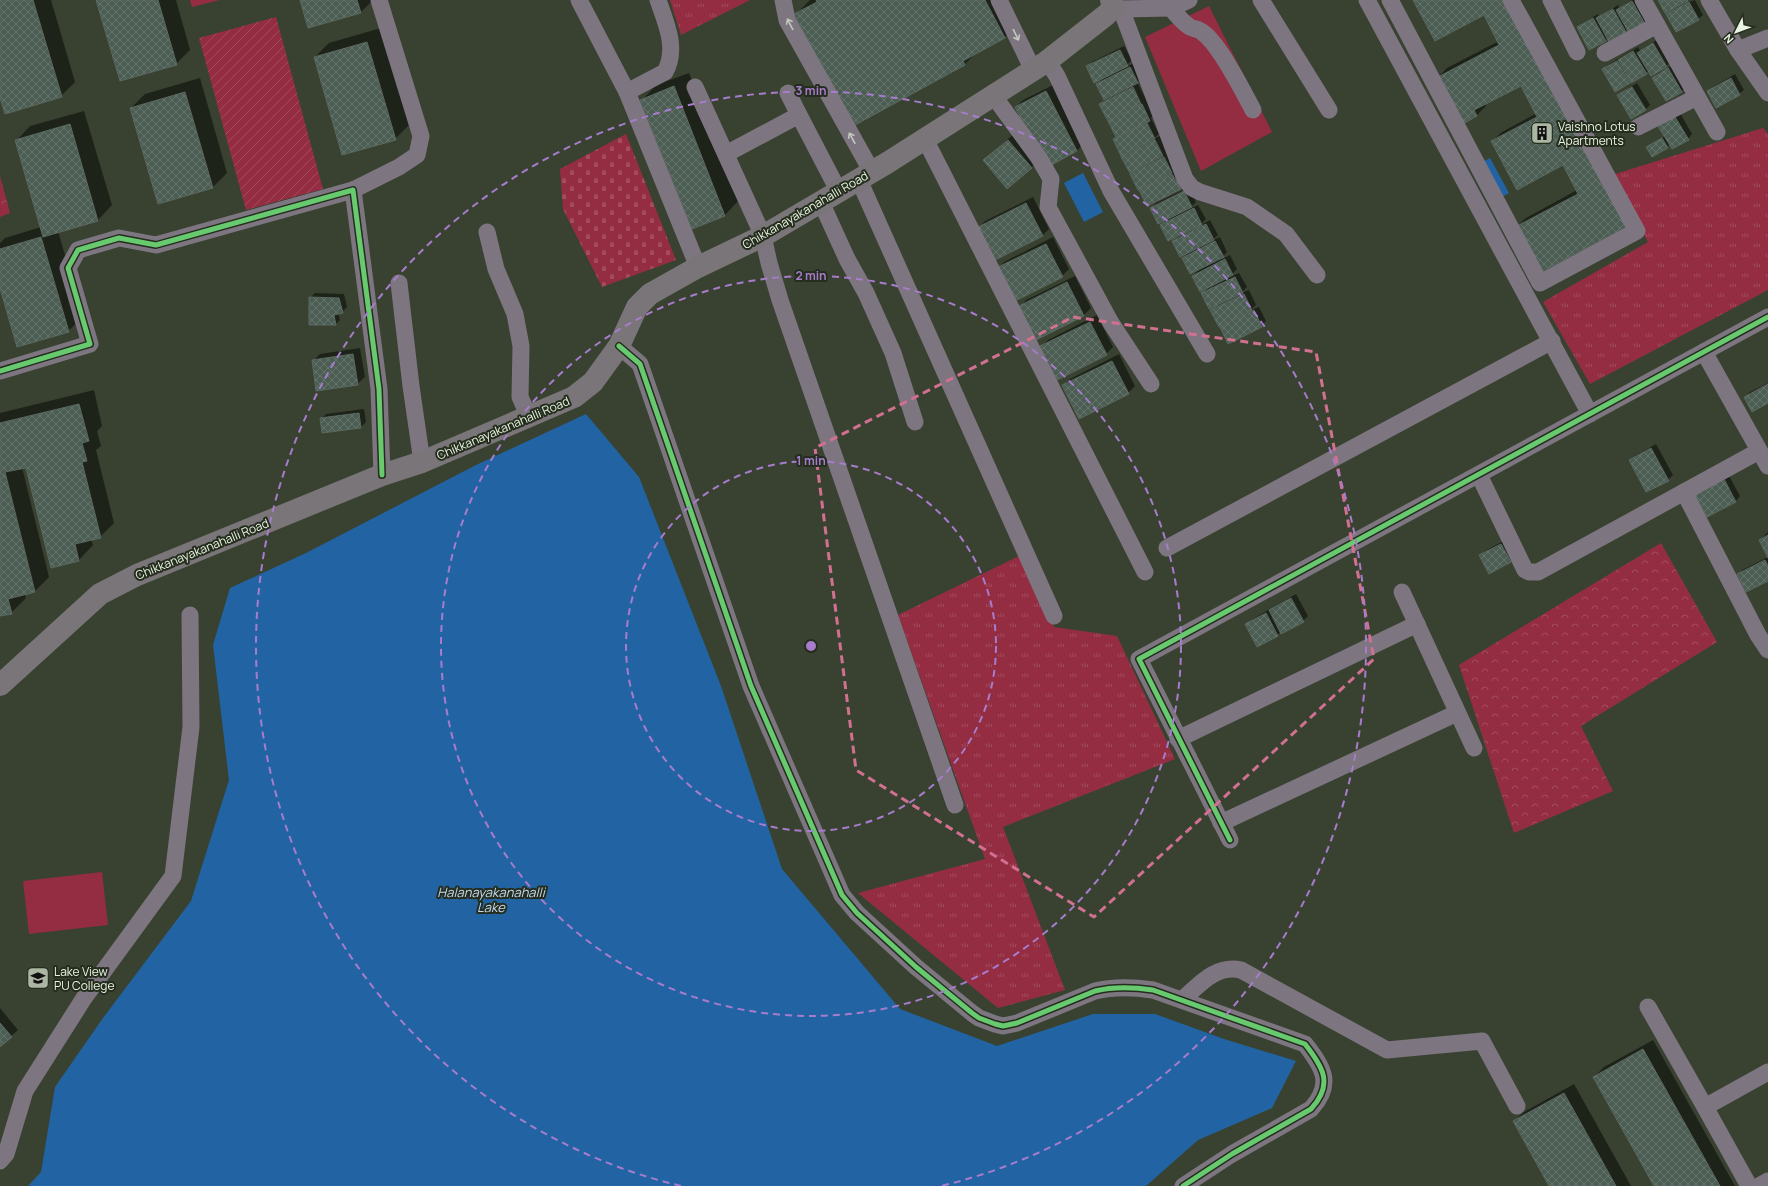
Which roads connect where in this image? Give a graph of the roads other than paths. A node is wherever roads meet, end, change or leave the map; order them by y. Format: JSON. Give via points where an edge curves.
{"nodes":[{"id":1,"x":380,"y":0,"type":"edge"},
{"id":2,"x":579,"y":0,"type":"edge"},
{"id":3,"x":658,"y":0,"type":"edge"},
{"id":4,"x":783,"y":0,"type":"edge"},
{"id":5,"x":999,"y":0,"type":"edge"},
{"id":6,"x":1189,"y":0,"type":"edge"},
{"id":7,"x":1261,"y":0,"type":"edge"},
{"id":8,"x":1367,"y":0,"type":"edge"},
{"id":9,"x":1390,"y":0,"type":"edge"},
{"id":10,"x":1511,"y":0,"type":"edge"},
{"id":11,"x":1551,"y":0,"type":"edge"},
{"id":12,"x":1643,"y":0,"type":"edge"},
{"id":13,"x":1708,"y":0,"type":"edge"},
{"id":14,"x":1115,"y":5,"type":"edge"},
{"id":15,"x":1171,"y":8,"type":"junction"},
{"id":16,"x":1656,"y":26,"type":"junction"},
{"id":17,"x":1768,"y":38,"type":"edge"},
{"id":18,"x":1738,"y":50,"type":"junction"},
{"id":19,"x":1577,"y":52,"type":"dead end"},
{"id":20,"x":1605,"y":53,"type":"dead end"},
{"id":21,"x":1040,"y":66,"type":"junction"},
{"id":22,"x":695,"y":87,"type":"dead end"},
{"id":23,"x":627,"y":92,"type":"junction"},
{"id":24,"x":1768,"y":92,"type":"edge"},
{"id":25,"x":788,"y":93,"type":"dead end"},
{"id":26,"x":993,"y":96,"type":"junction"},
{"id":27,"x":1697,"y":97,"type":"junction"},
{"id":28,"x":1253,"y":110,"type":"dead end"},
{"id":29,"x":1329,"y":110,"type":"dead end"},
{"id":30,"x":798,"y":115,"type":"junction"},
{"id":31,"x":1638,"y":127,"type":"dead end"},
{"id":32,"x":1717,"y":132,"type":"dead end"},
{"id":33,"x":925,"y":139,"type":"junction"},
{"id":34,"x":726,"y":154,"type":"junction"},
{"id":35,"x":865,"y":176,"type":"junction"},
{"id":36,"x":353,"y":190,"type":"junction"},
{"id":37,"x":830,"y":197,"type":"junction"},
{"id":38,"x":486,"y":232,"type":"dead end"},
{"id":39,"x":763,"y":236,"type":"junction"},
{"id":40,"x":698,"y":267,"type":"junction"},
{"id":41,"x":1318,"y":275,"type":"dead end"},
{"id":42,"x":399,"y":283,"type":"dead end"},
{"id":43,"x":1768,"y":317,"type":"edge"},
{"id":44,"x":1552,"y":341,"type":"junction"},
{"id":45,"x":619,"y":346,"type":"junction"},
{"id":46,"x":1704,"y":352,"type":"junction"},
{"id":47,"x":1207,"y":354,"type":"dead end"},
{"id":48,"x":0,"y":371,"type":"edge"},
{"id":49,"x":1151,"y":384,"type":"dead end"},
{"id":50,"x":1590,"y":414,"type":"junction"},
{"id":51,"x":529,"y":417,"type":"junction"},
{"id":52,"x":915,"y":422,"type":"dead end"},
{"id":53,"x":1760,"y":451,"type":"junction"},
{"id":54,"x":422,"y":462,"type":"junction"},
{"id":55,"x":1768,"y":466,"type":"edge"},
{"id":56,"x":382,"y":475,"type":"junction"},
{"id":57,"x":1479,"y":475,"type":"junction"},
{"id":58,"x":1684,"y":492,"type":"junction"},
{"id":59,"x":1167,"y":548,"type":"dead end"},
{"id":60,"x":1145,"y":572,"type":"dead end"},
{"id":61,"x":1402,"y":592,"type":"dead end"},
{"id":62,"x":190,"y":615,"type":"dead end"},
{"id":63,"x":1054,"y":616,"type":"dead end"},
{"id":64,"x":1417,"y":624,"type":"junction"},
{"id":65,"x":1768,"y":650,"type":"edge"},
{"id":66,"x":0,"y":685,"type":"edge"},
{"id":67,"x":1457,"y":713,"type":"junction"},
{"id":68,"x":1178,"y":739,"type":"junction"},
{"id":69,"x":1474,"y":748,"type":"dead end"},
{"id":70,"x":955,"y":805,"type":"dead end"},
{"id":71,"x":1221,"y":823,"type":"junction"},
{"id":72,"x":1230,"y":840,"type":"dead end"},
{"id":73,"x":1182,"y":1000,"type":"junction"},
{"id":74,"x":1648,"y":1007,"type":"dead end"},
{"id":75,"x":1768,"y":1072,"type":"edge"},
{"id":76,"x":1517,"y":1106,"type":"dead end"},
{"id":77,"x":1705,"y":1107,"type":"junction"},
{"id":78,"x":0,"y":1162,"type":"edge"},
{"id":79,"x":1768,"y":1181,"type":"edge"},
{"id":80,"x":1184,"y":1186,"type":"edge"},
{"id":81,"x":1748,"y":1186,"type":"edge"},
{"id":82,"x":1759,"y":1186,"type":"edge"}],
"edges":[{"from":1,"to":36,"type":"street","via":[[421,136],[417,155]]},
{"from":2,"to":23,"type":"street"},
{"from":3,"to":23,"type":"street","via":[[671,38],[668,67],[665,72]]},
{"from":35,"to":4,"type":"street","one_way":true,"via":[[787,20]]},
{"from":5,"to":21,"type":"street","one_way":true},
{"from":6,"to":15,"type":"street"},
{"from":7,"to":29,"type":"street"},
{"from":8,"to":44,"type":"street"},
{"from":9,"to":10,"type":"street","via":[[1540,284],[1637,231]]},
{"from":11,"to":19,"type":"street"},
{"from":12,"to":16,"type":"street"},
{"from":13,"to":18,"type":"street"},
{"from":14,"to":15,"type":"street"},
{"from":14,"to":21,"type":"main road","name":"Chikkanayakanahalli Road"},
{"from":14,"to":41,"type":"street","via":[[1185,179],[1192,188],[1200,192],[1247,207],[1286,234]]},
{"from":15,"to":28,"type":"street","via":[[1182,22],[1202,32],[1223,56]]},
{"from":16,"to":20,"type":"street"},
{"from":16,"to":27,"type":"street"},
{"from":17,"to":18,"type":"street"},
{"from":18,"to":24,"type":"street"},
{"from":21,"to":26,"type":"main road","name":"Chikkanayakanahalli Road"},
{"from":21,"to":47,"type":"street","via":[[1060,83],[1111,192]]},
{"from":22,"to":34,"type":"street"},
{"from":23,"to":40,"type":"street"},
{"from":25,"to":30,"type":"street"},
{"from":26,"to":33,"type":"main road","name":"Chikkanayakanahalli Road"},
{"from":26,"to":49,"type":"street","via":[[1051,179],[1048,207],[1111,323]]},
{"from":27,"to":31,"type":"street"},
{"from":27,"to":32,"type":"street"},
{"from":30,"to":34,"type":"street"},
{"from":30,"to":37,"type":"street"},
{"from":33,"to":35,"type":"main road","name":"Chikkanayakanahalli Road"},
{"from":33,"to":60,"type":"street"},
{"from":34,"to":39,"type":"street"},
{"from":35,"to":37,"type":"main road","name":"Chikkanayakanahalli Road"},
{"from":35,"to":63,"type":"street"},
{"from":36,"to":48,"type":"street","via":[[156,245],[119,238],[78,250],[68,268],[90,344]]},
{"from":36,"to":56,"type":"street","via":[[379,389]]},
{"from":37,"to":39,"type":"main road","name":"Chikkanayakanahalli Road"},
{"from":37,"to":52,"type":"street","via":[[847,259],[866,293],[893,353]]},
{"from":38,"to":51,"type":"street","via":[[496,269],[515,314],[521,346],[520,397]]},
{"from":39,"to":40,"type":"main road","name":"Chikkanayakanahalli Road"},
{"from":39,"to":70,"type":"street","via":[[780,300]]},
{"from":40,"to":45,"type":"main road","name":"Chikkanayakanahalli Road","via":[[650,294],[637,307]]},
{"from":42,"to":54,"type":"street"},
{"from":43,"to":46,"type":"street"},
{"from":44,"to":50,"type":"street"},
{"from":44,"to":59,"type":"street"},
{"from":45,"to":51,"type":"main road","name":"Chikkanayakanahalli Road","via":[[593,382],[574,398]]},
{"from":45,"to":73,"type":"street","via":[[640,364],[643,370],[751,686],[839,888],[857,913],[960,1004],[979,1018],[1003,1026],[1031,1018],[1108,988],[1131,987],[1153,990]]},
{"from":46,"to":50,"type":"street"},
{"from":46,"to":53,"type":"street"},
{"from":50,"to":57,"type":"street"},
{"from":51,"to":54,"type":"main road","name":"Chikkanayakanahalli Road"},
{"from":53,"to":55,"type":"street"},
{"from":53,"to":58,"type":"street"},
{"from":54,"to":56,"type":"main road","name":"Chikkanayakanahalli Road"},
{"from":56,"to":66,"type":"main road","name":"Chikkanayakanahalli Road","via":[[136,575],[100,594]]},
{"from":57,"to":58,"type":"street","via":[[1525,570],[1529,572],[1538,572]]},
{"from":57,"to":68,"type":"street","via":[[1139,659]]},
{"from":58,"to":65,"type":"street"},
{"from":61,"to":64,"type":"street"},
{"from":62,"to":78,"type":"street","via":[[191,727],[173,876],[84,998],[25,1090],[6,1154]]},
{"from":64,"to":67,"type":"street"},
{"from":64,"to":68,"type":"street"},
{"from":67,"to":69,"type":"street"},
{"from":67,"to":71,"type":"street"},
{"from":68,"to":71,"type":"street"},
{"from":71,"to":72,"type":"street"},
{"from":73,"to":76,"type":"street","via":[[1215,972],[1234,968],[1386,1050],[1482,1041]]},
{"from":73,"to":80,"type":"street","via":[[1305,1044],[1316,1058],[1325,1077],[1323,1091],[1311,1109],[1232,1154]]},
{"from":74,"to":77,"type":"street"},
{"from":75,"to":77,"type":"street"},
{"from":77,"to":81,"type":"street"},
{"from":79,"to":82,"type":"street"}]}
